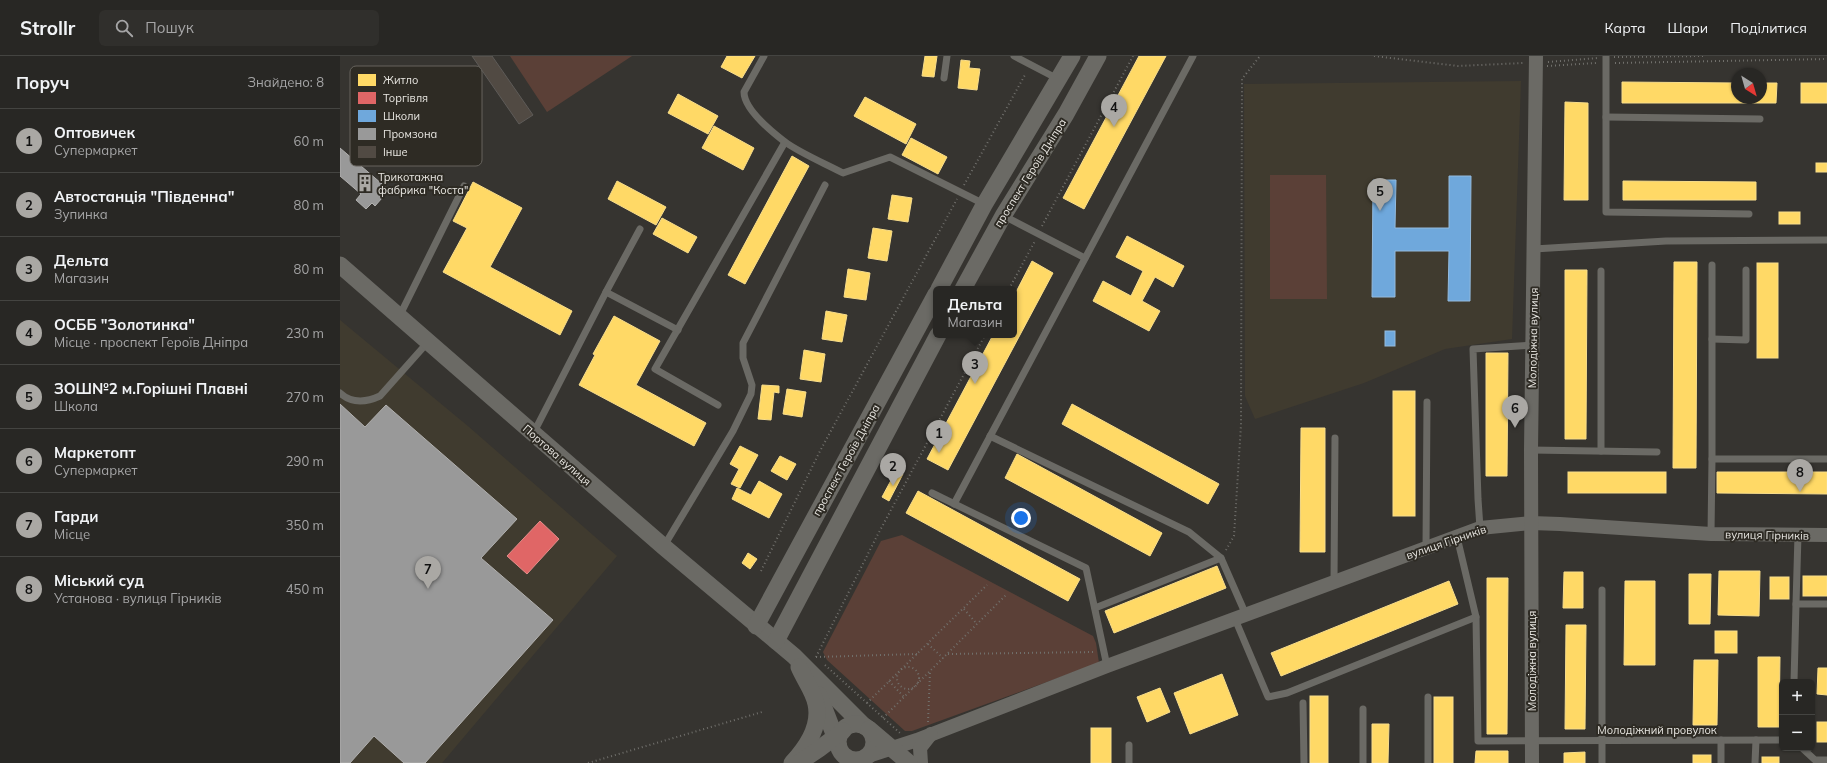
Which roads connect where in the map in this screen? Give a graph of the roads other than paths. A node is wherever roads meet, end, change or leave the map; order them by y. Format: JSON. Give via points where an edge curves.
{"nodes":[{"id":1,"x":764,"y":56,"type":"edge"},
{"id":2,"x":948,"y":56,"type":"edge"},
{"id":3,"x":1014,"y":56,"type":"edge"},
{"id":4,"x":1072,"y":56,"type":"edge"},
{"id":5,"x":1098,"y":56,"type":"edge"},
{"id":6,"x":1193,"y":56,"type":"edge"},
{"id":7,"x":1606,"y":59,"type":"edge"},
{"id":8,"x":1532,"y":63,"type":"edge"},
{"id":9,"x":944,"y":78,"type":"dead end"},
{"id":10,"x":1059,"y":80,"type":"junction"},
{"id":11,"x":1606,"y":117,"type":"junction"},
{"id":12,"x":1760,"y":120,"type":"dead end"},
{"id":13,"x":785,"y":142,"type":"junction"},
{"id":14,"x":825,"y":185,"type":"dead end"},
{"id":15,"x":464,"y":186,"type":"dead end"},
{"id":16,"x":984,"y":204,"type":"junction"},
{"id":17,"x":1749,"y":214,"type":"dead end"},
{"id":18,"x":1003,"y":216,"type":"junction"},
{"id":19,"x":640,"y":229,"type":"dead end"},
{"id":20,"x":1827,"y":240,"type":"edge"},
{"id":21,"x":1534,"y":249,"type":"junction"},
{"id":22,"x":1085,"y":258,"type":"junction"},
{"id":23,"x":340,"y":265,"type":"edge"},
{"id":24,"x":1712,"y":265,"type":"dead end"},
{"id":25,"x":1746,"y":270,"type":"dead end"},
{"id":26,"x":1601,"y":271,"type":"dead end"},
{"id":27,"x":941,"y":286,"type":"edge"},
{"id":28,"x":964,"y":286,"type":"edge"},
{"id":29,"x":606,"y":292,"type":"junction"},
{"id":30,"x":933,"y":300,"type":"edge"},
{"id":31,"x":399,"y":318,"type":"junction"},
{"id":32,"x":678,"y":330,"type":"junction"},
{"id":33,"x":936,"y":338,"type":"edge"},
{"id":34,"x":1712,"y":339,"type":"junction"},
{"id":35,"x":428,"y":342,"type":"junction"},
{"id":36,"x":1533,"y":345,"type":"junction"},
{"id":37,"x":340,"y":393,"type":"edge"},
{"id":38,"x":1427,"y":402,"type":"dead end"},
{"id":39,"x":718,"y":405,"type":"dead end"},
{"id":40,"x":533,"y":434,"type":"junction"},
{"id":41,"x":990,"y":436,"type":"junction"},
{"id":42,"x":1335,"y":438,"type":"dead end"},
{"id":43,"x":1531,"y":450,"type":"junction"},
{"id":44,"x":1601,"y":451,"type":"junction"},
{"id":45,"x":1657,"y":452,"type":"dead end"},
{"id":46,"x":1712,"y":459,"type":"junction"},
{"id":47,"x":1827,"y":459,"type":"edge"},
{"id":48,"x":932,"y":493,"type":"dead end"},
{"id":49,"x":954,"y":504,"type":"junction"},
{"id":50,"x":1531,"y":523,"type":"junction"},
{"id":51,"x":1480,"y":528,"type":"junction"},
{"id":52,"x":1711,"y":534,"type":"junction"},
{"id":53,"x":1798,"y":535,"type":"junction"},
{"id":54,"x":1827,"y":535,"type":"edge"},
{"id":55,"x":1457,"y":537,"type":"junction"},
{"id":56,"x":664,"y":547,"type":"junction"},
{"id":57,"x":1426,"y":548,"type":"junction"},
{"id":58,"x":1221,"y":558,"type":"junction"},
{"id":59,"x":1334,"y":582,"type":"junction"},
{"id":60,"x":1602,"y":590,"type":"dead end"},
{"id":61,"x":1796,"y":604,"type":"junction"},
{"id":62,"x":1827,"y":604,"type":"edge"},
{"id":63,"x":1095,"y":608,"type":"junction"},
{"id":64,"x":1240,"y":617,"type":"junction"},
{"id":65,"x":1476,"y":617,"type":"junction"},
{"id":66,"x":756,"y":626,"type":"junction"},
{"id":67,"x":776,"y":641,"type":"junction"},
{"id":68,"x":794,"y":656,"type":"junction"},
{"id":69,"x":1107,"y":666,"type":"junction"},
{"id":70,"x":1794,"y":679,"type":"edge"},
{"id":71,"x":1428,"y":697,"type":"dead end"},
{"id":72,"x":1303,"y":703,"type":"dead end"},
{"id":73,"x":1364,"y":709,"type":"dead end"},
{"id":74,"x":869,"y":729,"type":"junction"},
{"id":75,"x":930,"y":732,"type":"junction"},
{"id":76,"x":839,"y":738,"type":"junction"},
{"id":77,"x":917,"y":740,"type":"junction"},
{"id":78,"x":1721,"y":740,"type":"junction"},
{"id":79,"x":1756,"y":740,"type":"junction"},
{"id":80,"x":1779,"y":740,"type":"edge"},
{"id":81,"x":1532,"y":741,"type":"junction"},
{"id":82,"x":1602,"y":741,"type":"junction"},
{"id":83,"x":1129,"y":745,"type":"dead end"},
{"id":84,"x":892,"y":748,"type":"junction"},
{"id":85,"x":1805,"y":751,"type":"edge"},
{"id":86,"x":861,"y":760,"type":"edge"},
{"id":87,"x":1827,"y":760,"type":"edge"},
{"id":88,"x":792,"y":763,"type":"edge"},
{"id":89,"x":798,"y":763,"type":"edge"},
{"id":90,"x":909,"y":763,"type":"edge"},
{"id":91,"x":921,"y":763,"type":"edge"},
{"id":92,"x":1129,"y":763,"type":"edge"},
{"id":93,"x":1304,"y":763,"type":"edge"},
{"id":94,"x":1363,"y":763,"type":"edge"},
{"id":95,"x":1428,"y":763,"type":"edge"},
{"id":96,"x":1532,"y":763,"type":"edge"},
{"id":97,"x":1602,"y":763,"type":"edge"},
{"id":98,"x":1721,"y":763,"type":"edge"},
{"id":99,"x":1755,"y":763,"type":"edge"}],
"edges":[{"from":1,"to":13,"type":"lane","via":[[744,92],[744,98],[749,108]]},
{"from":2,"to":9,"type":"lane"},
{"from":3,"to":10,"type":"lane"},
{"from":4,"to":10,"type":"street","name":"проспект Героїв Дніпра"},
{"from":5,"to":18,"type":"street","name":"проспект Героїв Дніпра","via":[[1066,114]]},
{"from":6,"to":22,"type":"lane"},
{"from":7,"to":11,"type":"lane"},
{"from":8,"to":21,"type":"street","name":"Молодіжна вулиця"},
{"from":10,"to":16,"type":"street","name":"проспект Героїв Дніпра"},
{"from":11,"to":12,"type":"lane"},
{"from":11,"to":17,"type":"lane","via":[[1606,212]]},
{"from":13,"to":16,"type":"lane","via":[[843,173],[890,157]]},
{"from":13,"to":32,"type":"lane"},
{"from":14,"to":56,"type":"lane","via":[[743,343],[743,358],[752,385],[751,394],[733,432]]},
{"from":15,"to":31,"type":"lane"},
{"from":16,"to":27,"type":"street","name":"проспект Героїв Дніпра"},
{"from":18,"to":22,"type":"lane"},
{"from":18,"to":28,"type":"street","name":"проспект Героїв Дніпра"},
{"from":19,"to":29,"type":"lane"},
{"from":20,"to":21,"type":"lane","via":[[1666,241]]},
{"from":21,"to":36,"type":"street","name":"Молодіжна вулиця"},
{"from":22,"to":41,"type":"lane"},
{"from":23,"to":31,"type":"street","name":"Портова вулиця"},
{"from":24,"to":34,"type":"lane"},
{"from":25,"to":34,"type":"lane","via":[[1746,340]]},
{"from":26,"to":44,"type":"lane"},
{"from":29,"to":32,"type":"lane"},
{"from":29,"to":40,"type":"lane"},
{"from":30,"to":66,"type":"street","name":"проспект Героїв Дніпра"},
{"from":31,"to":35,"type":"street","name":"Портова вулиця"},
{"from":32,"to":39,"type":"lane","via":[[655,369]]},
{"from":33,"to":67,"type":"street","name":"проспект Героїв Дніпра"},
{"from":34,"to":46,"type":"lane"},
{"from":35,"to":37,"type":"lane","via":[[380,396],[357,401]]},
{"from":35,"to":40,"type":"street","name":"Портова вулиця"},
{"from":36,"to":43,"type":"street","name":"Молодіжна вулиця"},
{"from":36,"to":51,"type":"lane","via":[[1474,349]]},
{"from":38,"to":57,"type":"lane"},
{"from":40,"to":56,"type":"street","name":"Портова вулиця"},
{"from":41,"to":49,"type":"lane"},
{"from":41,"to":58,"type":"lane","via":[[1189,532]]},
{"from":42,"to":59,"type":"lane"},
{"from":43,"to":44,"type":"lane"},
{"from":43,"to":50,"type":"street","name":"Молодіжна вулиця"},
{"from":44,"to":45,"type":"lane"},
{"from":46,"to":47,"type":"lane"},
{"from":46,"to":52,"type":"lane"},
{"from":48,"to":49,"type":"lane"},
{"from":49,"to":63,"type":"lane","via":[[1086,568]]},
{"from":50,"to":51,"type":"street","name":"вулиця Гірників"},
{"from":50,"to":52,"type":"street","name":"вулиця Гірників"},
{"from":50,"to":81,"type":"street","name":"Молодіжна вулиця"},
{"from":51,"to":55,"type":"street","name":"вулиця Гірників"},
{"from":52,"to":53,"type":"street","name":"вулиця Гірників"},
{"from":53,"to":54,"type":"street","name":"вулиця Гірників"},
{"from":53,"to":61,"type":"lane"},
{"from":55,"to":57,"type":"street","name":"вулиця Гірників"},
{"from":55,"to":65,"type":"lane"},
{"from":56,"to":66,"type":"street","name":"Портова вулиця"},
{"from":57,"to":59,"type":"street","name":"вулиця Гірників"},
{"from":58,"to":63,"type":"lane"},
{"from":58,"to":64,"type":"lane"},
{"from":59,"to":64,"type":"street","name":"вулиця Гірників"},
{"from":60,"to":82,"type":"lane"},
{"from":61,"to":62,"type":"lane"},
{"from":61,"to":70,"type":"lane"},
{"from":63,"to":69,"type":"lane"},
{"from":64,"to":65,"type":"lane","via":[[1268,697],[1288,693]]},
{"from":64,"to":69,"type":"street","name":"вулиця Гірників"},
{"from":65,"to":81,"type":"lane","name":"Молодіжний провулок","via":[[1478,741]]},
{"from":66,"to":67,"type":"street","name":"Портова вулиця"},
{"from":67,"to":68,"type":"street","name":"Портова вулиця"},
{"from":68,"to":74,"type":"street"},
{"from":68,"to":76,"type":"street","via":[[820,696]]},
{"from":68,"to":88,"type":"street","via":[[815,701],[817,715],[813,732],[805,748]]},
{"from":69,"to":75,"type":"street","name":"вулиця Гірників"},
{"from":71,"to":95,"type":"lane"},
{"from":72,"to":93,"type":"lane"},
{"from":73,"to":94,"type":"lane"},
{"from":74,"to":76,"type":"street","via":[[852,724]]},
{"from":74,"to":77,"type":"street","via":[[888,740]]},
{"from":74,"to":84,"type":"street"},
{"from":74,"to":86,"type":"street","via":[[874,740],[872,752]]},
{"from":75,"to":77,"type":"street","name":"вулиця Гірників"},
{"from":75,"to":91,"type":"street","via":[[920,748]]},
{"from":76,"to":86,"type":"street","via":[[846,757]]},
{"from":76,"to":89,"type":"street"},
{"from":77,"to":84,"type":"street"},
{"from":78,"to":79,"type":"lane","name":"Молодіжний провулок"},
{"from":78,"to":82,"type":"lane","name":"Молодіжний провулок"},
{"from":78,"to":98,"type":"lane"},
{"from":79,"to":80,"type":"lane","name":"Молодіжний провулок"},
{"from":79,"to":99,"type":"lane"},
{"from":81,"to":82,"type":"lane","name":"Молодіжний провулок"},
{"from":81,"to":96,"type":"street","name":"Молодіжна вулиця"},
{"from":82,"to":97,"type":"lane"},
{"from":83,"to":92,"type":"lane"},
{"from":84,"to":86,"type":"street"},
{"from":84,"to":90,"type":"street"},
{"from":85,"to":87,"type":"lane","via":[[1815,760]]}]}
